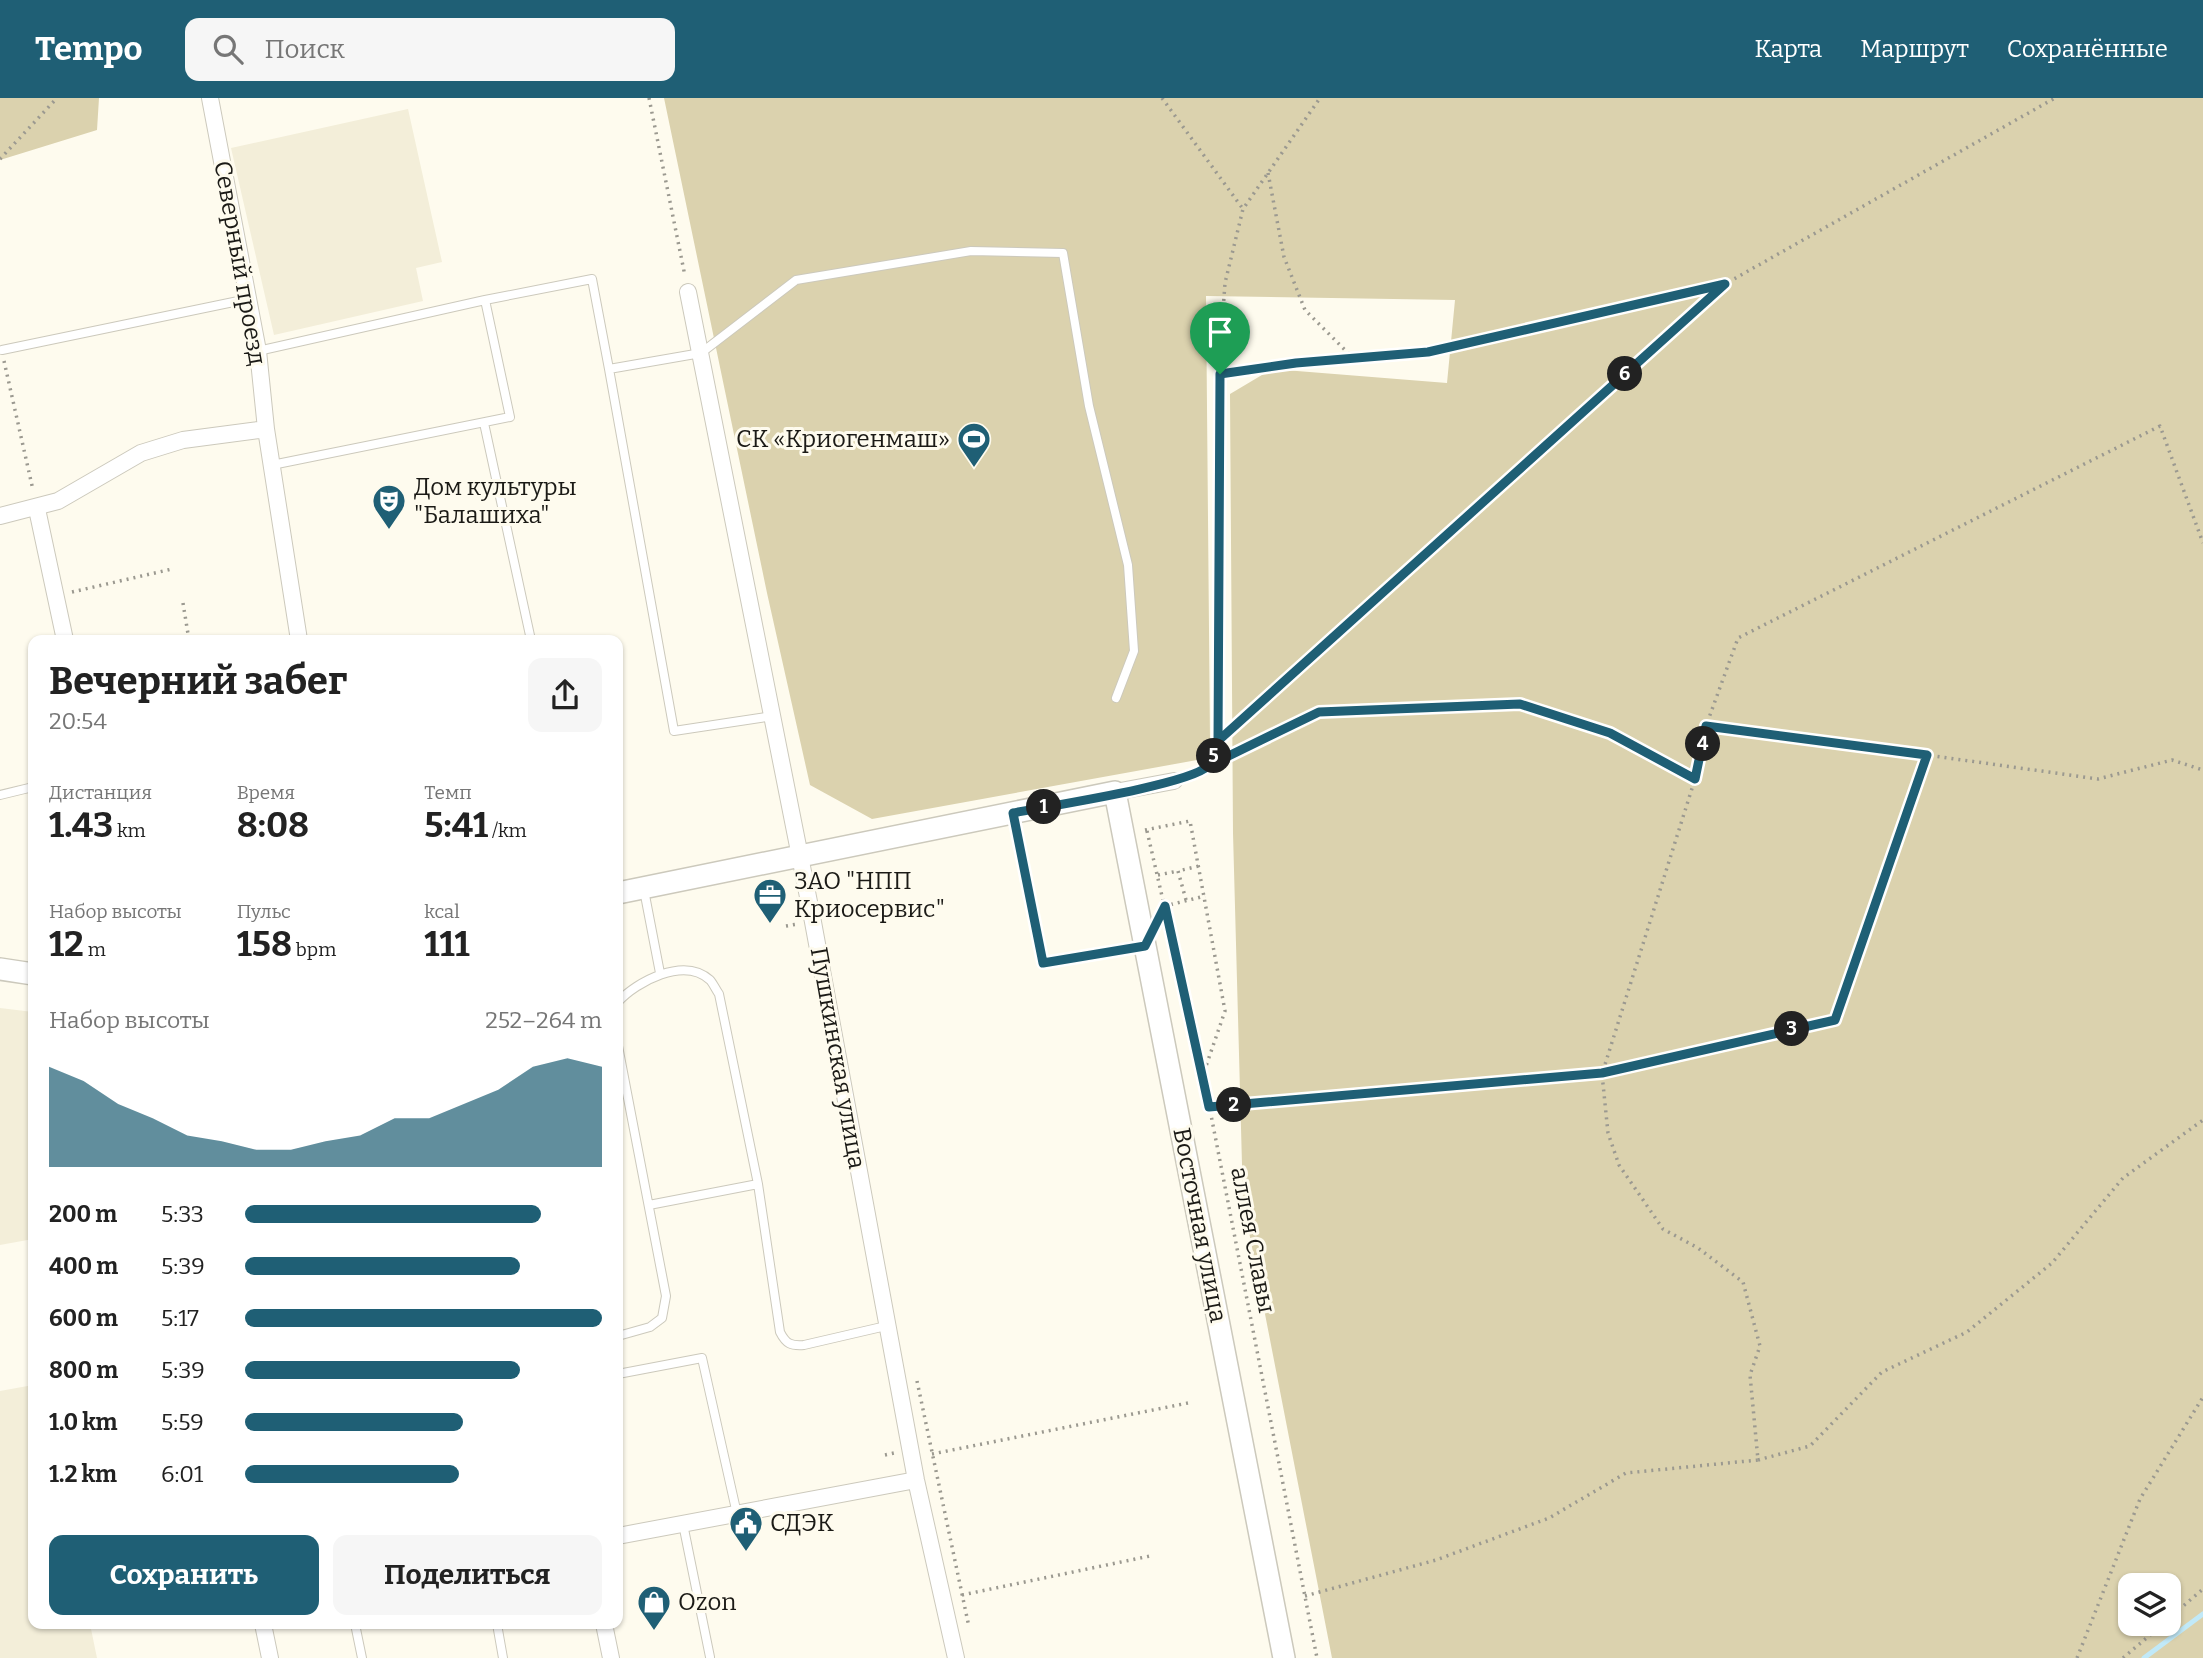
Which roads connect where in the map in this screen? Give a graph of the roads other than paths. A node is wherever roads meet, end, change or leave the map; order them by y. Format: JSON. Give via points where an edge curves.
{"nodes":[{"id":1,"x":210,"y":98,"type":"edge"},
{"id":2,"x":688,"y":292,"type":"road end"},
{"id":3,"x":248,"y":299,"type":"junction"},
{"id":4,"x":485,"y":300,"type":"junction"},
{"id":5,"x":2,"y":350,"type":"road end"},
{"id":6,"x":258,"y":351,"type":"junction"},
{"id":7,"x":701,"y":353,"type":"junction"},
{"id":8,"x":609,"y":369,"type":"junction"},
{"id":9,"x":484,"y":423,"type":"junction"},
{"id":10,"x":267,"y":429,"type":"junction"},
{"id":11,"x":272,"y":465,"type":"junction"},
{"id":12,"x":37,"y":509,"type":"junction"},
{"id":13,"x":0,"y":516,"type":"edge"},
{"id":14,"x":64,"y":635,"type":"edge"},
{"id":15,"x":298,"y":635,"type":"edge"},
{"id":16,"x":530,"y":635,"type":"edge"},
{"id":17,"x":1116,"y":698,"type":"dead end"},
{"id":18,"x":773,"y":716,"type":"junction"},
{"id":19,"x":1174,"y":781,"type":"road end"},
{"id":20,"x":28,"y":789,"type":"edge"},
{"id":21,"x":1115,"y":792,"type":"junction"},
{"id":22,"x":0,"y":795,"type":"edge"},
{"id":23,"x":800,"y":856,"type":"junction"},
{"id":24,"x":643,"y":888,"type":"junction"},
{"id":25,"x":623,"y":892,"type":"edge"},
{"id":26,"x":1145,"y":946,"type":"junction"},
{"id":27,"x":1043,"y":963,"type":"road end"},
{"id":28,"x":0,"y":969,"type":"edge"},
{"id":29,"x":28,"y":973,"type":"edge"},
{"id":30,"x":660,"y":973,"type":"junction"},
{"id":31,"x":623,"y":999,"type":"edge"},
{"id":32,"x":623,"y":1072,"type":"edge"},
{"id":33,"x":758,"y":1184,"type":"junction"},
{"id":34,"x":649,"y":1205,"type":"junction"},
{"id":35,"x":886,"y":1326,"type":"junction"},
{"id":36,"x":623,"y":1335,"type":"edge"},
{"id":37,"x":623,"y":1373,"type":"edge"},
{"id":38,"x":916,"y":1480,"type":"junction"},
{"id":39,"x":737,"y":1514,"type":"junction"},
{"id":40,"x":683,"y":1524,"type":"junction"},
{"id":41,"x":623,"y":1535,"type":"edge"},
{"id":42,"x":264,"y":1629,"type":"edge"},
{"id":43,"x":356,"y":1629,"type":"edge"},
{"id":44,"x":498,"y":1629,"type":"edge"},
{"id":45,"x":605,"y":1629,"type":"edge"},
{"id":46,"x":710,"y":1657,"type":"edge"},
{"id":47,"x":270,"y":1658,"type":"edge"},
{"id":48,"x":362,"y":1658,"type":"edge"},
{"id":49,"x":503,"y":1658,"type":"edge"},
{"id":50,"x":611,"y":1658,"type":"edge"},
{"id":51,"x":956,"y":1658,"type":"edge"},
{"id":52,"x":1284,"y":1658,"type":"edge"}],
"edges":[{"from":1,"to":3,"type":"street","name":"Северный проезд"},
{"from":2,"to":7,"type":"street","name":"Пушкинская улица"},
{"from":3,"to":5,"type":"lane"},
{"from":3,"to":6,"type":"street","name":"Северный проезд"},
{"from":4,"to":6,"type":"lane"},
{"from":4,"to":8,"type":"lane","via":[[592,279]]},
{"from":4,"to":9,"type":"lane","via":[[510,417]]},
{"from":6,"to":10,"type":"street","name":"Северный проезд"},
{"from":7,"to":8,"type":"lane"},
{"from":7,"to":17,"type":"lane","via":[[796,280],[971,251],[1063,253],[1089,406],[1128,565],[1134,651]]},
{"from":7,"to":18,"type":"street","name":"Пушкинская улица"},
{"from":8,"to":18,"type":"lane","via":[[674,731]]},
{"from":9,"to":11,"type":"lane"},
{"from":9,"to":16,"type":"lane"},
{"from":10,"to":11,"type":"street","name":"Северный проезд"},
{"from":10,"to":12,"type":"street","via":[[183,440],[141,453]]},
{"from":11,"to":15,"type":"street","name":"Северный проезд"},
{"from":12,"to":13,"type":"street"},
{"from":12,"to":14,"type":"street"},
{"from":18,"to":23,"type":"street","name":"Пушкинская улица"},
{"from":19,"to":21,"type":"street"},
{"from":20,"to":22,"type":"lane"},
{"from":21,"to":23,"type":"street"},
{"from":21,"to":26,"type":"street","name":"Восточная улица"},
{"from":23,"to":24,"type":"street"},
{"from":23,"to":35,"type":"street","name":"Пушкинская улица"},
{"from":24,"to":25,"type":"street"},
{"from":24,"to":30,"type":"lane"},
{"from":26,"to":27,"type":"lane"},
{"from":26,"to":52,"type":"street","name":"Восточная улица"},
{"from":28,"to":29,"type":"street"},
{"from":30,"to":31,"type":"lane"},
{"from":30,"to":33,"type":"lane","via":[[688,972],[709,978],[719,994]]},
{"from":32,"to":34,"type":"lane"},
{"from":33,"to":34,"type":"lane"},
{"from":33,"to":35,"type":"lane","via":[[785,1341],[804,1345]]},
{"from":34,"to":36,"type":"lane","via":[[666,1308],[650,1327]]},
{"from":35,"to":38,"type":"street","name":"Пушкинская улица"},
{"from":37,"to":39,"type":"lane","via":[[702,1358]]},
{"from":38,"to":39,"type":"street"},
{"from":38,"to":51,"type":"street","name":"Пушкинская улица"},
{"from":39,"to":40,"type":"street"},
{"from":40,"to":41,"type":"street"},
{"from":40,"to":46,"type":"lane"},
{"from":42,"to":47,"type":"street"},
{"from":43,"to":48,"type":"lane"},
{"from":44,"to":49,"type":"lane"},
{"from":45,"to":50,"type":"street"}]}
